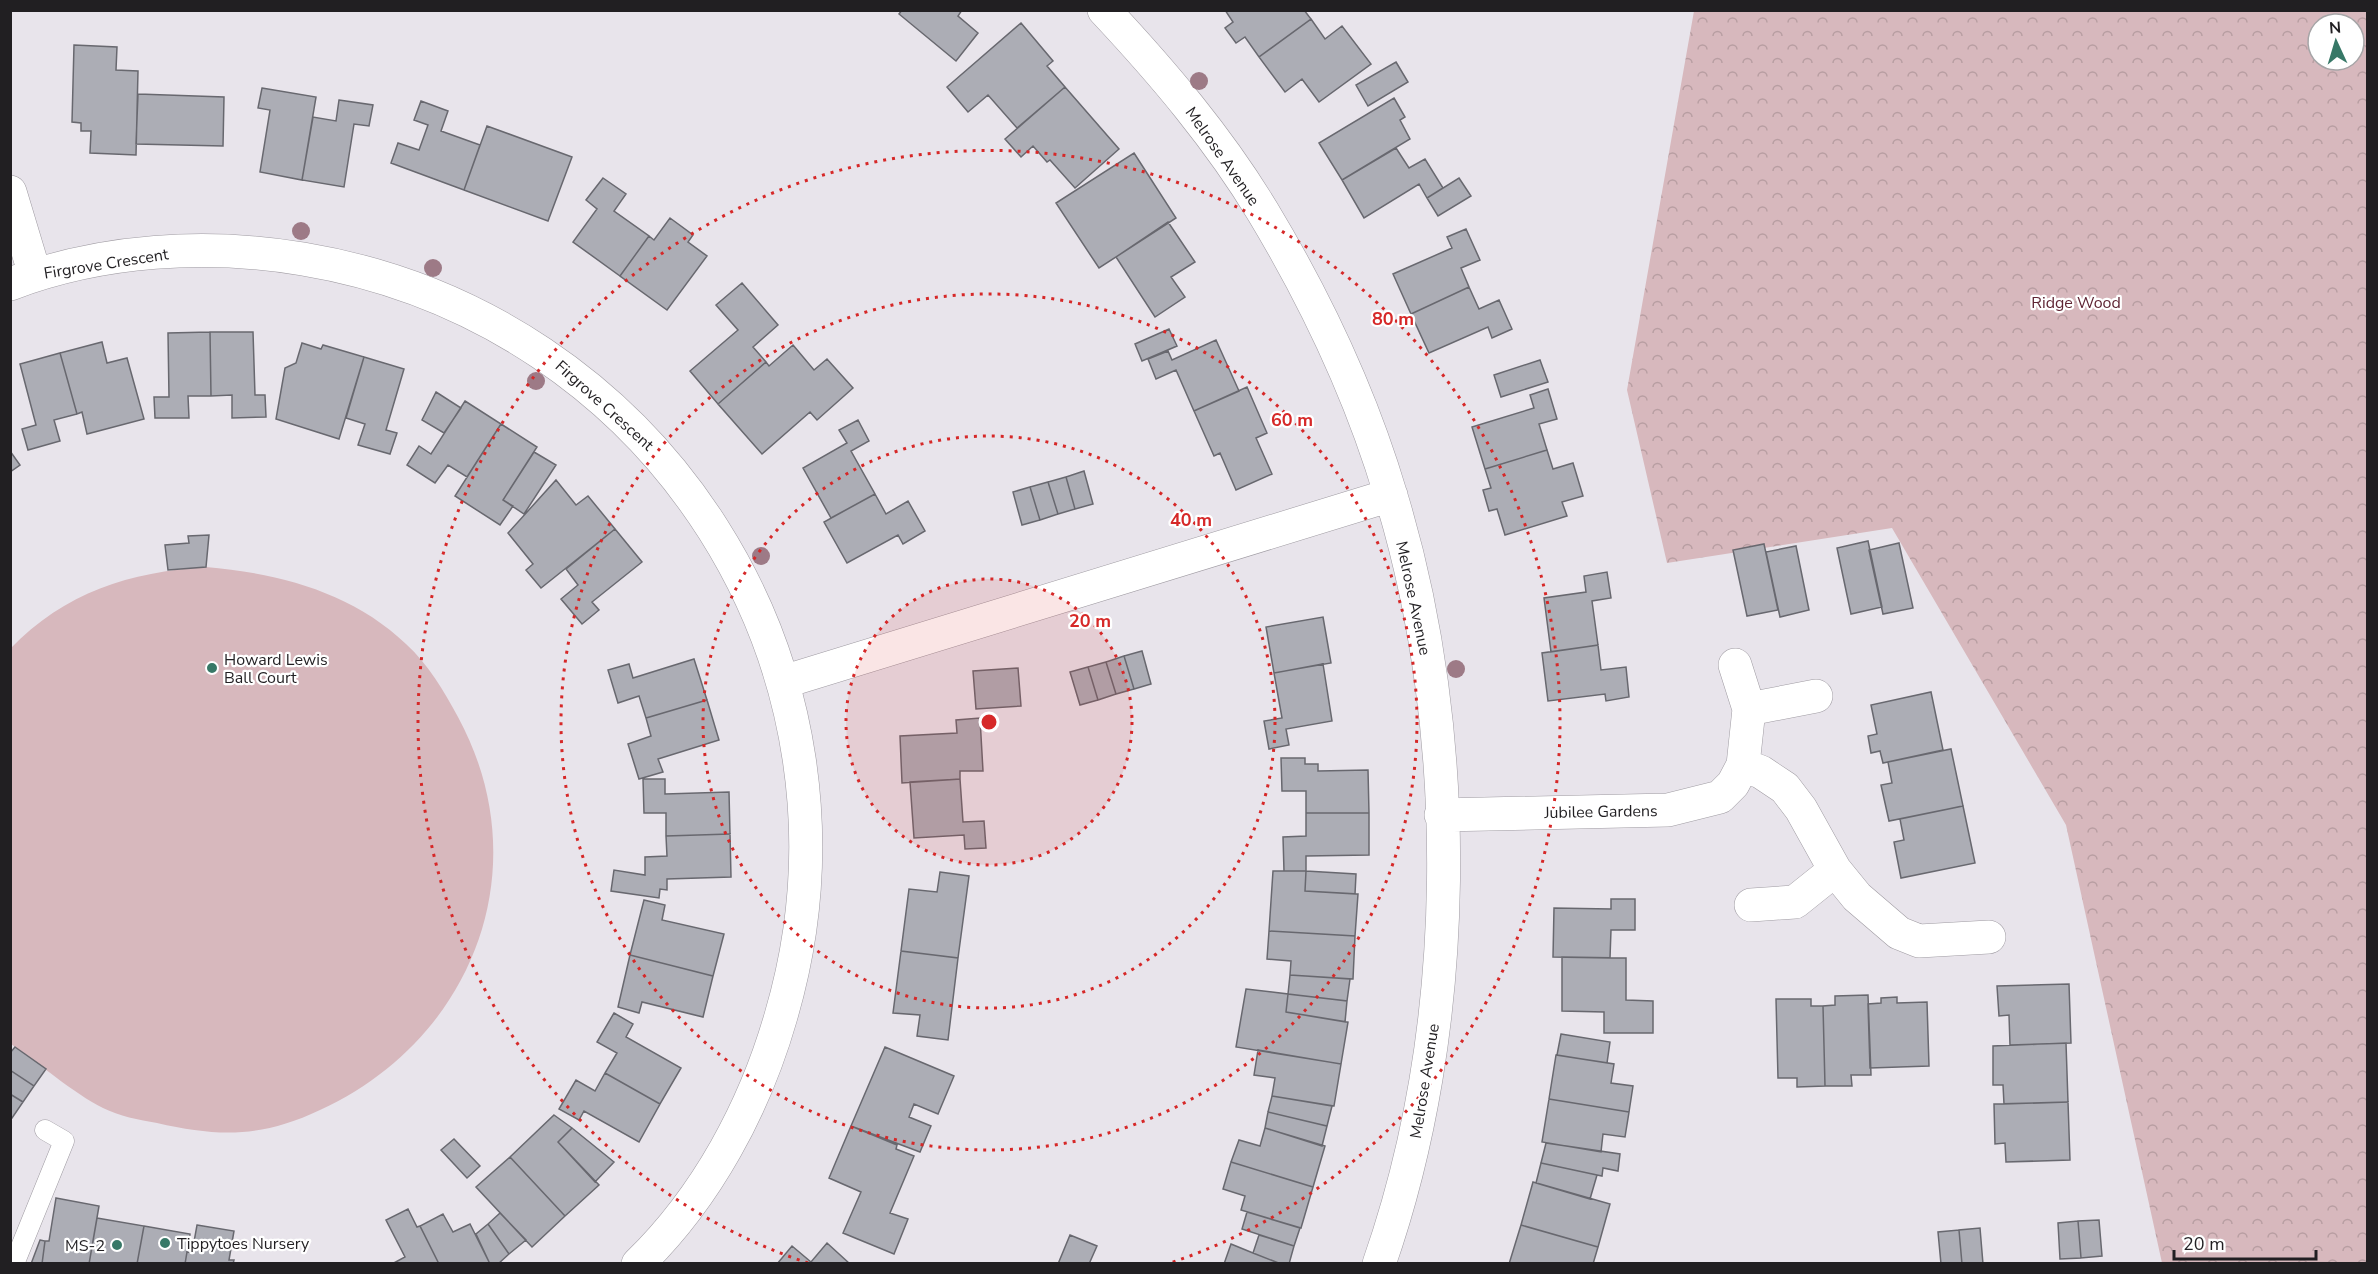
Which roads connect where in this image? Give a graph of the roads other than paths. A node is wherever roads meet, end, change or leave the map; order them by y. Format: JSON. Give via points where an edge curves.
{"nodes":[{"id":1,"x":1104,"y":10,"type":"edge"},
{"id":2,"x":10,"y":192,"type":"edge"},
{"id":3,"x":23,"y":279,"type":"edge"},
{"id":4,"x":1391,"y":495,"type":"junction"},
{"id":5,"x":1735,"y":665,"type":"dead end"},
{"id":6,"x":783,"y":682,"type":"junction"},
{"id":7,"x":1816,"y":696,"type":"dead end"},
{"id":8,"x":1749,"y":709,"type":"junction"},
{"id":9,"x":1743,"y":765,"type":"junction"},
{"id":10,"x":1441,"y":815,"type":"junction"},
{"id":11,"x":1835,"y":870,"type":"junction"},
{"id":12,"x":1751,"y":905,"type":"dead end"},
{"id":13,"x":1989,"y":937,"type":"dead end"},
{"id":14,"x":45,"y":1130,"type":"dead end"},
{"id":15,"x":14,"y":1263,"type":"edge"},
{"id":16,"x":638,"y":1263,"type":"edge"},
{"id":17,"x":1379,"y":1263,"type":"edge"}],
"edges":[{"from":1,"to":4,"type":"street","name":"Melrose Avenue","via":[[1174,87],[1263,211],[1310,298],[1353,392]]},
{"from":2,"to":3,"type":"street"},
{"from":3,"to":6,"type":"street","name":"Firgrove Crescent","via":[[123,256],[199,249],[270,253],[341,265],[412,287],[491,323],[551,357],[659,453],[707,516],[737,570]]},
{"from":4,"to":6,"type":"street"},
{"from":4,"to":10,"type":"street","name":"Melrose Avenue","via":[[1417,596],[1434,696]]},
{"from":5,"to":8,"type":"street","name":"Jubilee Gardens"},
{"from":6,"to":16,"type":"street","name":"Firgrove Crescent","via":[[799,756],[806,832],[803,909],[791,984],[769,1058],[738,1128],[698,1193]]},
{"from":7,"to":8,"type":"street"},
{"from":8,"to":9,"type":"street","name":"Jubilee Gardens"},
{"from":9,"to":10,"type":"street","name":"Jubilee Gardens","via":[[1720,797],[1668,810]]},
{"from":9,"to":11,"type":"street","via":[[1785,788]]},
{"from":10,"to":17,"type":"street","name":"Melrose Avenue","via":[[1443,925],[1434,1027],[1414,1142]]},
{"from":11,"to":12,"type":"street","via":[[1795,903]]},
{"from":11,"to":13,"type":"street","via":[[1857,897],[1899,933],[1919,941]]},
{"from":14,"to":15,"type":"lane","via":[[64,1141]]}]}
